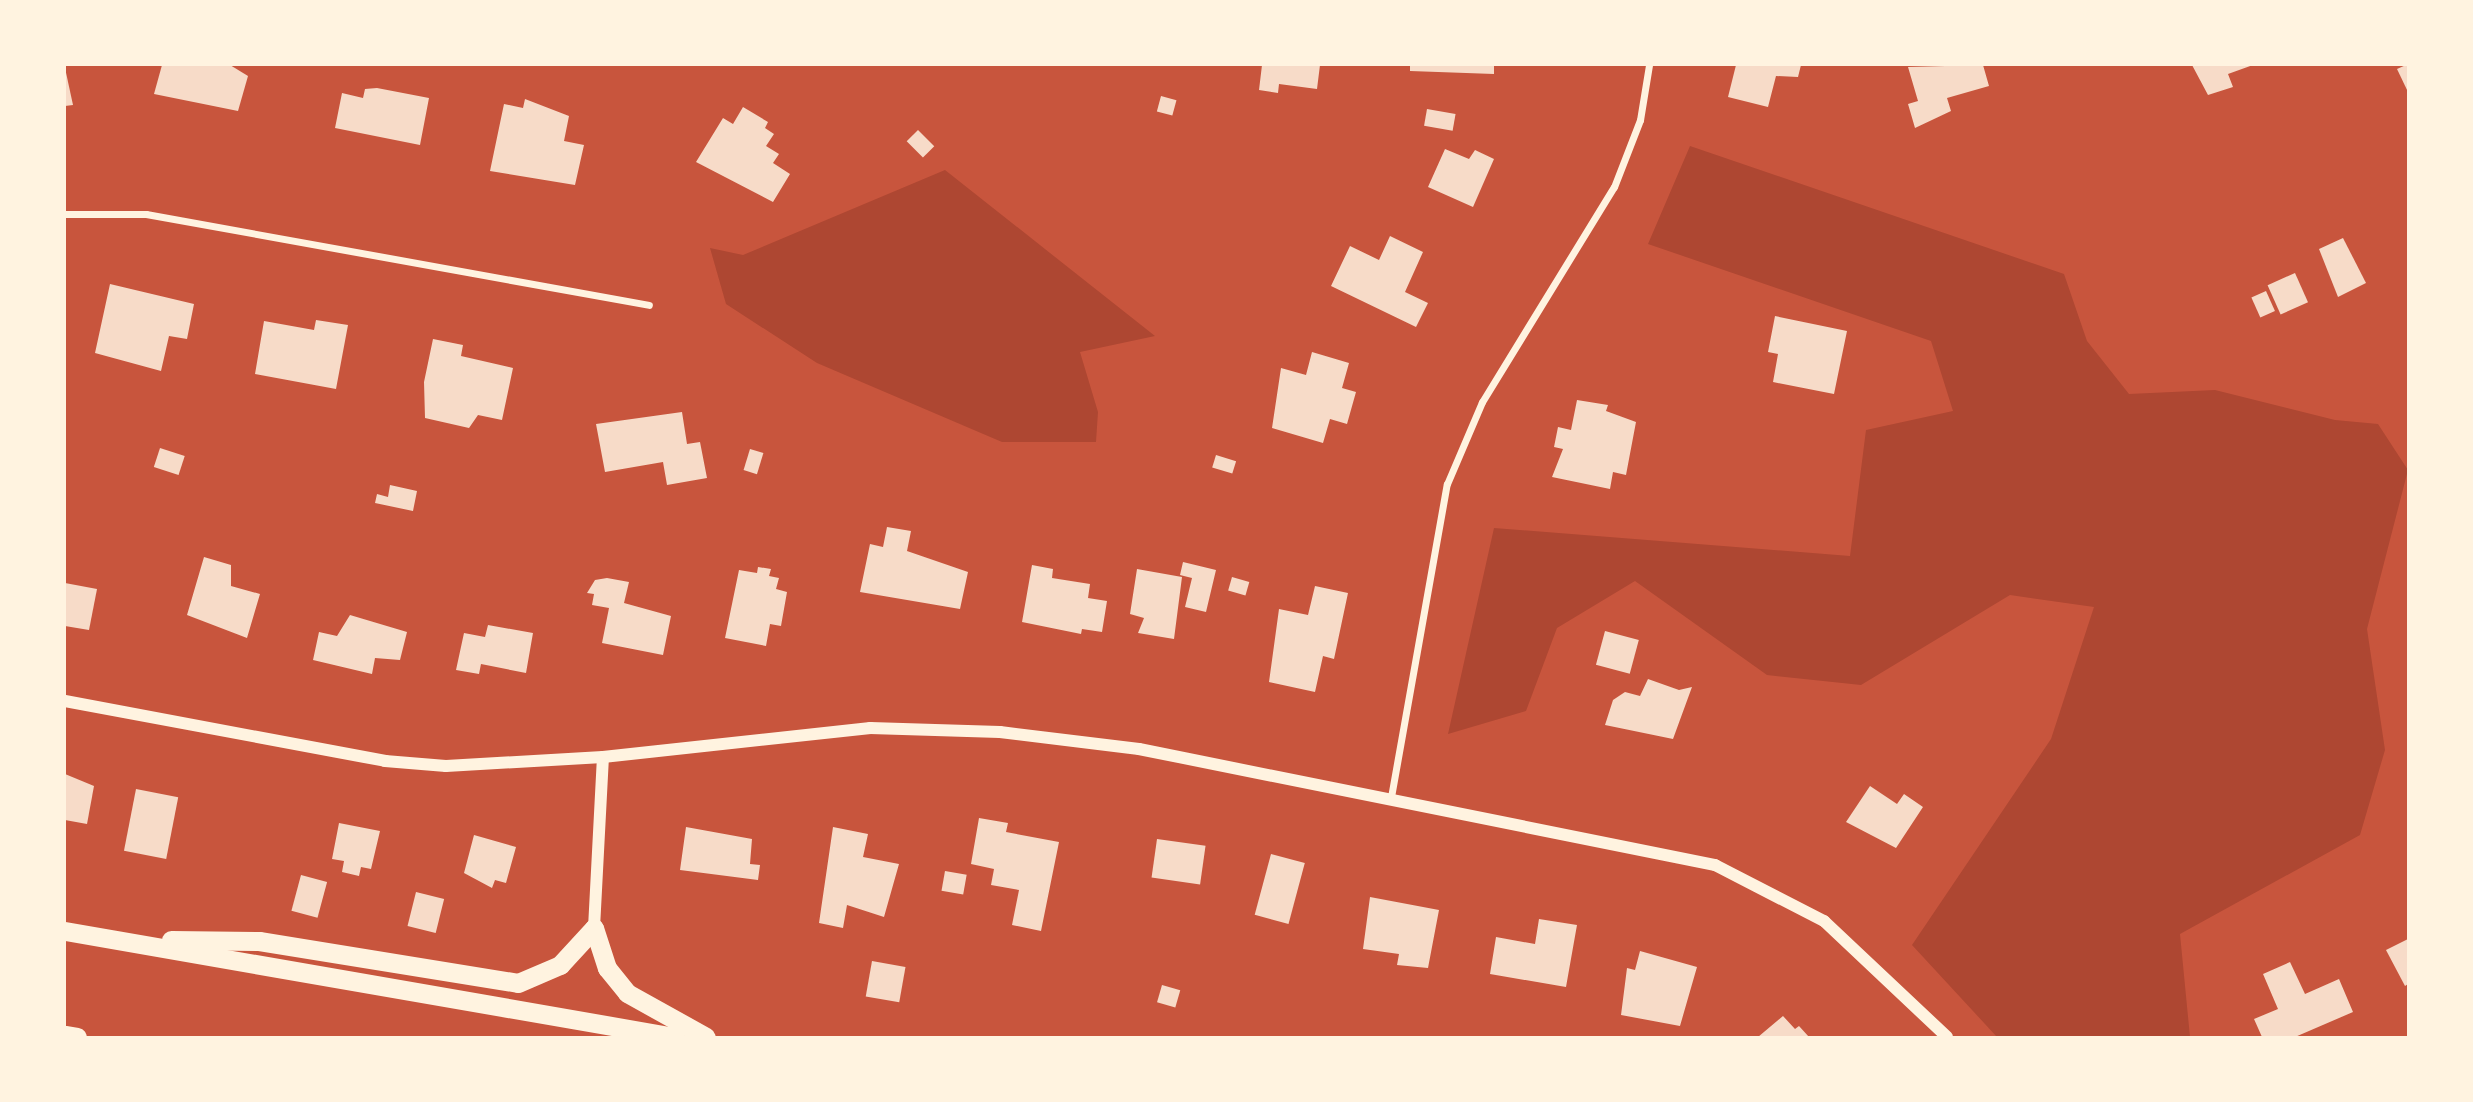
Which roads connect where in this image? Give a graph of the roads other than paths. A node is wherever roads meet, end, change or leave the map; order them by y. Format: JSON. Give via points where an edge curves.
{"nodes":[{"id":1,"x":1648,"y":65,"type":"edge"},
{"id":2,"x":65,"y":214,"type":"edge"},
{"id":3,"x":649,"y":305,"type":"dead end"},
{"id":4,"x":65,"y":701,"type":"edge"},
{"id":5,"x":603,"y":757,"type":"junction"},
{"id":6,"x":1391,"y":797,"type":"junction"},
{"id":7,"x":594,"y":928,"type":"junction"},
{"id":8,"x":65,"y":931,"type":"edge"},
{"id":9,"x":109,"y":939,"type":"junction"},
{"id":10,"x":65,"y":1035,"type":"edge"},
{"id":11,"x":76,"y":1037,"type":"edge"},
{"id":12,"x":676,"y":1037,"type":"edge"},
{"id":13,"x":706,"y":1037,"type":"edge"},
{"id":14,"x":1947,"y":1037,"type":"edge"}],
"edges":[{"from":1,"to":6,"type":"street","via":[[1640,120],[1614,187],[1482,402],[1447,484]]},
{"from":2,"to":3,"type":"street","via":[[146,214]]},
{"from":4,"to":5,"type":"street","via":[[385,761],[457,765]]},
{"from":5,"to":6,"type":"street","via":[[870,728],[939,728],[1139,749]]},
{"from":5,"to":7,"type":"street"},
{"from":6,"to":14,"type":"street","via":[[1677,854],[1750,878],[1824,921]]},
{"from":7,"to":9,"type":"highway","via":[[560,965],[518,983],[260,941]]},
{"from":7,"to":13,"type":"highway","via":[[607,968],[627,993]]},
{"from":8,"to":9,"type":"highway"},
{"from":9,"to":12,"type":"highway"},
{"from":10,"to":11,"type":"highway"}]}
